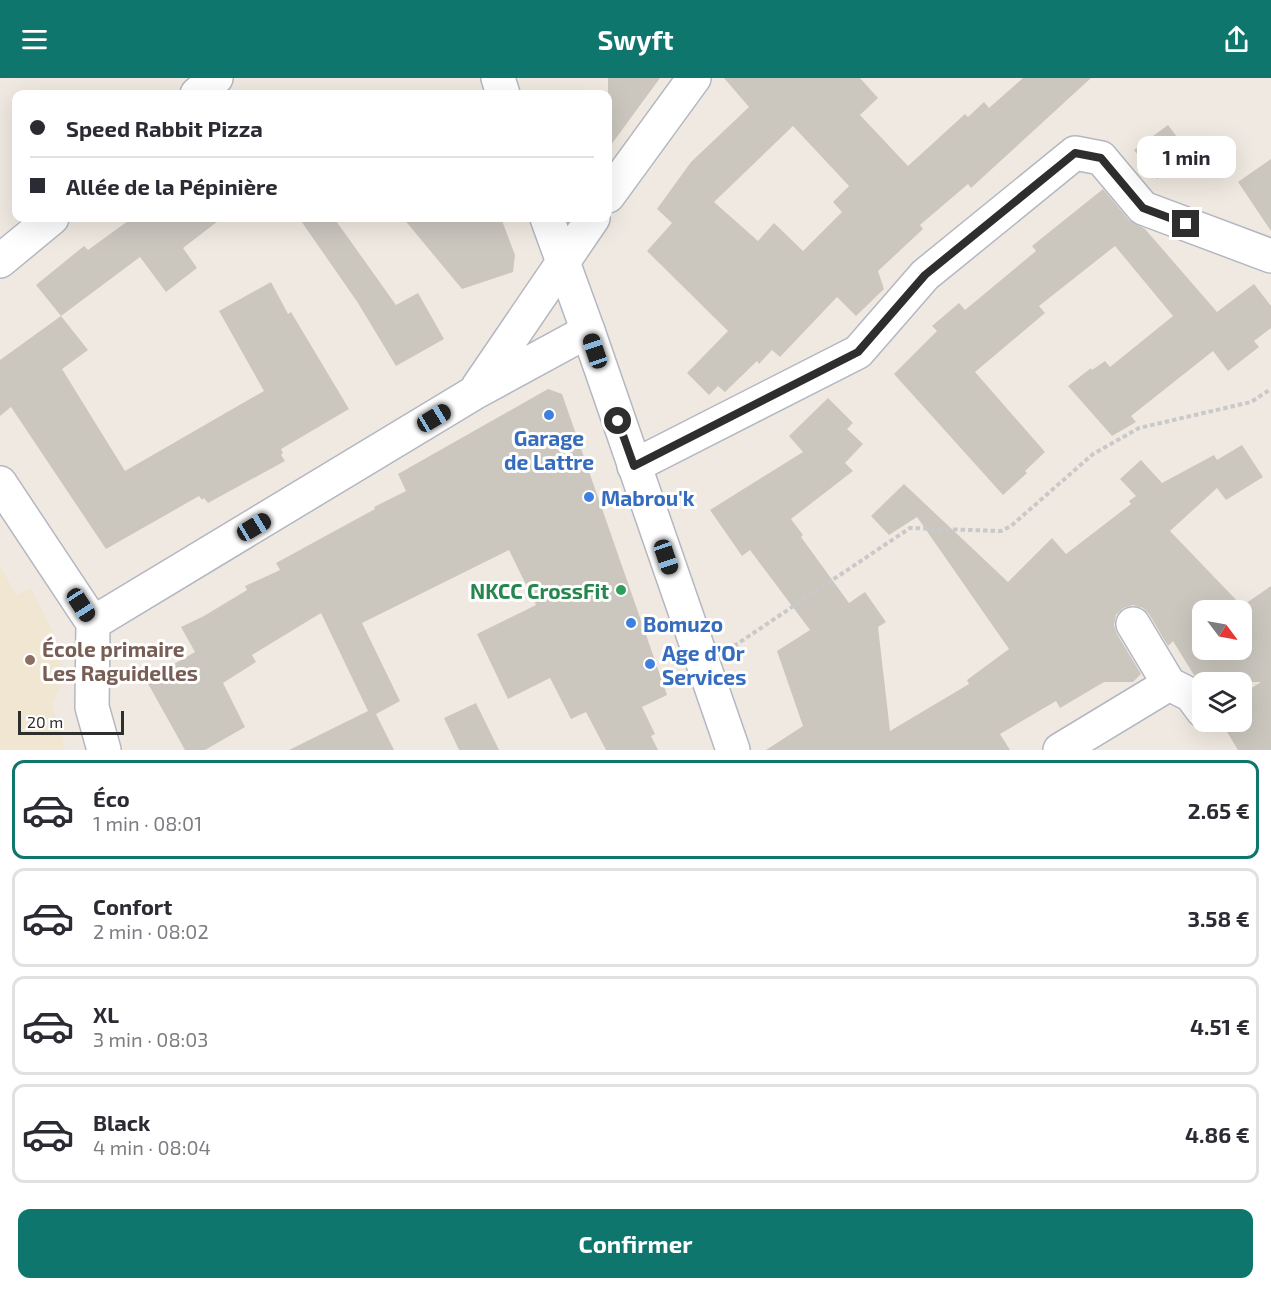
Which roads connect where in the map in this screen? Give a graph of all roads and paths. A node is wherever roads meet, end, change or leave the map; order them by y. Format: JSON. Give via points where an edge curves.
{"nodes":[{"id":1,"x":216,"y":78,"type":"edge"},
{"id":2,"x":694,"y":78,"type":"edge"},
{"id":3,"x":202,"y":90,"type":"edge"},
{"id":4,"x":612,"y":191,"type":"edge"},
{"id":5,"x":47,"y":222,"type":"edge"},
{"id":6,"x":548,"y":222,"type":"edge"},
{"id":7,"x":590,"y":222,"type":"edge"},
{"id":8,"x":1271,"y":256,"type":"edge"},
{"id":9,"x":0,"y":261,"type":"edge"},
{"id":10,"x":562,"y":261,"type":"junction"},
{"id":11,"x":588,"y":331,"type":"junction"},
{"id":12,"x":1271,"y":389,"type":"edge"},
{"id":13,"x":474,"y":393,"type":"junction"},
{"id":14,"x":634,"y":466,"type":"junction"},
{"id":15,"x":0,"y":483,"type":"edge"},
{"id":16,"x":93,"y":624,"type":"junction"},
{"id":17,"x":1133,"y":624,"type":"dead end"},
{"id":18,"x":730,"y":649,"type":"dead end"},
{"id":19,"x":1169,"y":684,"type":"junction"},
{"id":20,"x":1192,"y":696,"type":"edge"},
{"id":21,"x":104,"y":750,"type":"edge"},
{"id":22,"x":733,"y":750,"type":"edge"},
{"id":23,"x":1060,"y":750,"type":"edge"}],
"edges":[{"from":1,"to":3,"type":"street"},
{"from":2,"to":4,"type":"street"},
{"from":5,"to":9,"type":"street"},
{"from":6,"to":10,"type":"street"},
{"from":7,"to":10,"type":"street"},
{"from":8,"to":14,"type":"street","via":[[1143,208],[1101,158],[1075,153],[925,275],[858,352]]},
{"from":10,"to":11,"type":"street"},
{"from":10,"to":13,"type":"street"},
{"from":11,"to":13,"type":"street"},
{"from":11,"to":14,"type":"street"},
{"from":12,"to":18,"type":"path","via":[[1251,402],[1139,428],[1094,454],[1001,531],[910,528]]},
{"from":13,"to":16,"type":"street"},
{"from":14,"to":22,"type":"street"},
{"from":15,"to":16,"type":"street"},
{"from":16,"to":21,"type":"street","via":[[92,707]]},
{"from":17,"to":19,"type":"street"},
{"from":19,"to":20,"type":"street"},
{"from":19,"to":23,"type":"street"}]}
